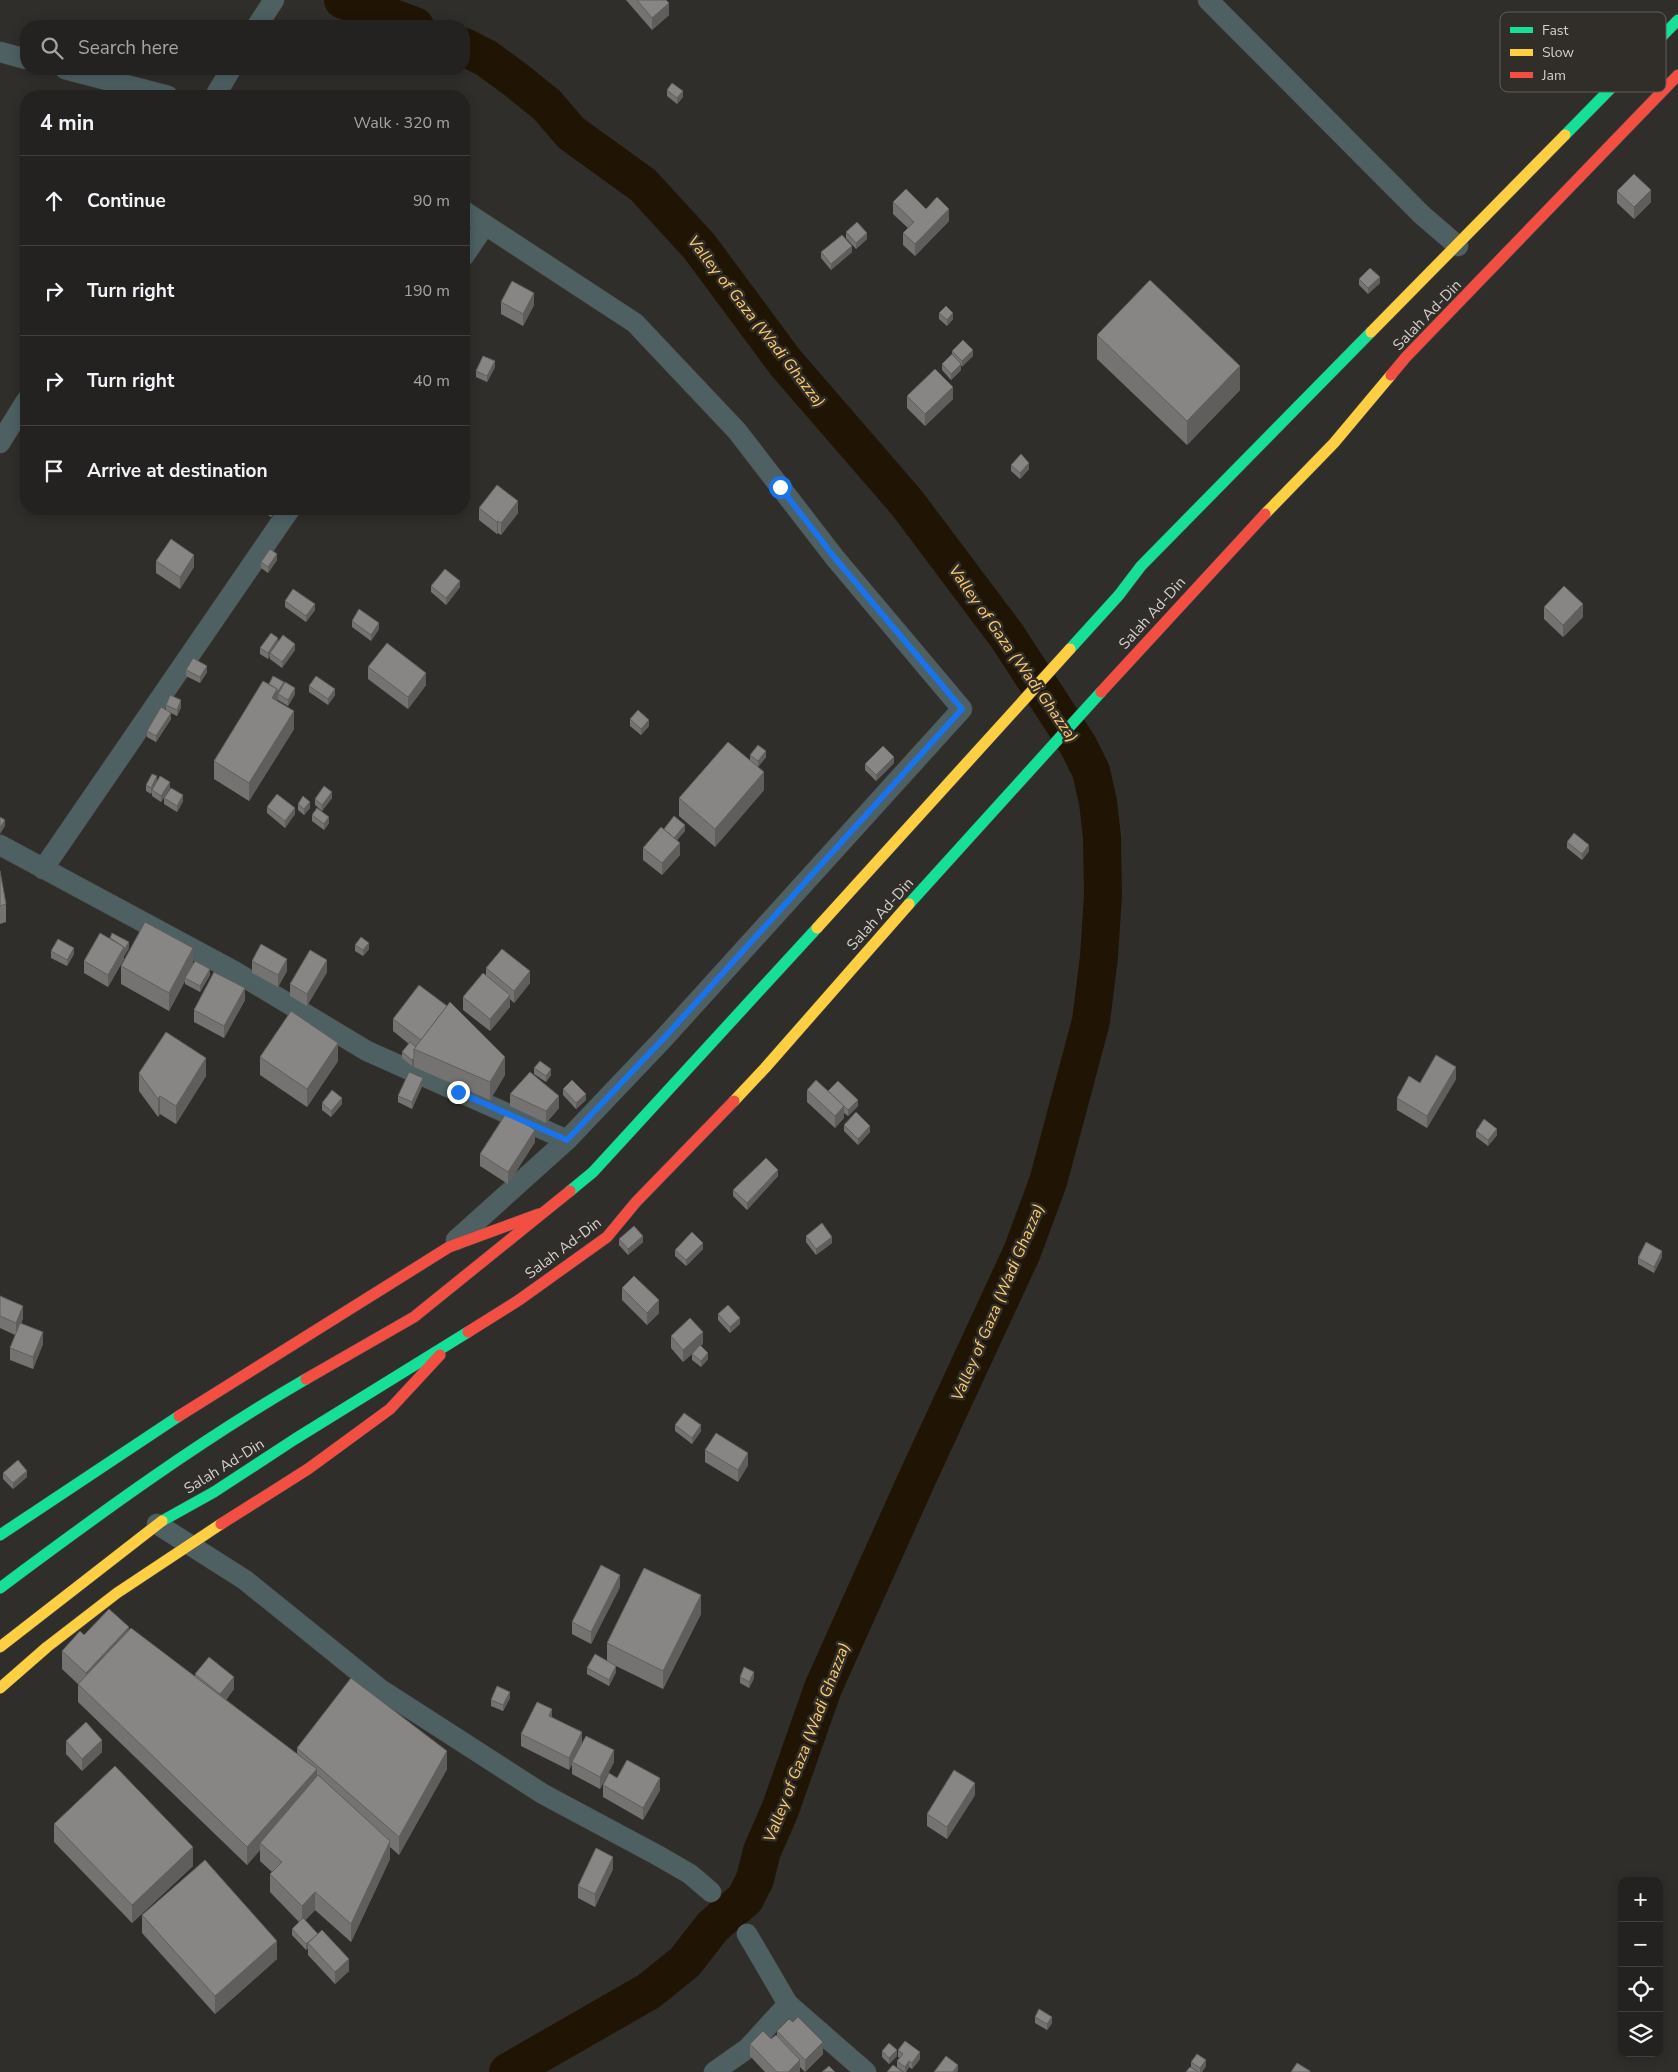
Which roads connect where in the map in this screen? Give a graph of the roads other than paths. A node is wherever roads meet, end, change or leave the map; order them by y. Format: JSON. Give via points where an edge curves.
{"nodes":[{"id":1,"x":274,"y":0,"type":"edge"},
{"id":2,"x":1208,"y":0,"type":"edge"},
{"id":3,"x":261,"y":20,"type":"edge"},
{"id":4,"x":1678,"y":20,"type":"edge"},
{"id":5,"x":1666,"y":32,"type":"edge"},
{"id":6,"x":0,"y":52,"type":"edge"},
{"id":7,"x":20,"y":57,"type":"edge"},
{"id":8,"x":88,"y":75,"type":"edge"},
{"id":9,"x":228,"y":75,"type":"edge"},
{"id":10,"x":1678,"y":75,"type":"edge"},
{"id":11,"x":1666,"y":87,"type":"edge"},
{"id":12,"x":145,"y":90,"type":"edge"},
{"id":13,"x":219,"y":90,"type":"edge"},
{"id":14,"x":1608,"y":92,"type":"edge"},
{"id":15,"x":1662,"y":92,"type":"edge"},
{"id":16,"x":470,"y":215,"type":"edge"},
{"id":17,"x":485,"y":225,"type":"junction"},
{"id":18,"x":1458,"y":246,"type":"junction"},
{"id":19,"x":470,"y":247,"type":"edge"},
{"id":20,"x":20,"y":411,"type":"edge"},
{"id":21,"x":0,"y":443,"type":"edge"},
{"id":22,"x":286,"y":515,"type":"edge"},
{"id":23,"x":0,"y":846,"type":"edge"},
{"id":24,"x":43,"y":869,"type":"junction"},
{"id":25,"x":567,"y":1140,"type":"junction"},
{"id":26,"x":543,"y":1213,"type":"junction"},
{"id":27,"x":449,"y":1247,"type":"junction"},
{"id":28,"x":449,"y":1345,"type":"junction"},
{"id":29,"x":157,"y":1524,"type":"junction"},
{"id":30,"x":0,"y":1535,"type":"edge"},
{"id":31,"x":190,"y":1545,"type":"junction"},
{"id":32,"x":0,"y":1588,"type":"edge"},
{"id":33,"x":0,"y":1647,"type":"edge"},
{"id":34,"x":0,"y":1688,"type":"edge"},
{"id":35,"x":711,"y":1892,"type":"dead end"},
{"id":36,"x":747,"y":1934,"type":"dead end"},
{"id":37,"x":788,"y":2004,"type":"junction"},
{"id":38,"x":714,"y":2072,"type":"edge"},
{"id":39,"x":866,"y":2072,"type":"edge"}],
"edges":[{"from":1,"to":3,"type":"street"},
{"from":2,"to":18,"type":"street","via":[[1422,215]]},
{"from":4,"to":5,"type":"main road","name":"Salah Ad-Din"},
{"from":6,"to":7,"type":"street"},
{"from":8,"to":12,"type":"street"},
{"from":9,"to":13,"type":"street"},
{"from":10,"to":11,"type":"main road","name":"Salah Ad-Din"},
{"from":14,"to":18,"type":"main road","name":"Salah Ad-Din"},
{"from":15,"to":28,"type":"main road","name":"Salah Ad-Din","via":[[1406,357],[1334,442],[1130,659],[765,1068],[636,1202],[607,1238]]},
{"from":16,"to":17,"type":"street"},
{"from":17,"to":19,"type":"street"},
{"from":17,"to":25,"type":"street","via":[[635,323],[736,431],[835,558],[962,709],[664,1038]]},
{"from":18,"to":26,"type":"main road","name":"Salah Ad-Din","via":[[1141,566],[916,819],[593,1172]]},
{"from":20,"to":21,"type":"street"},
{"from":22,"to":24,"type":"street"},
{"from":23,"to":24,"type":"street"},
{"from":24,"to":25,"type":"street","via":[[234,971],[367,1051]]},
{"from":25,"to":27,"type":"street"},
{"from":26,"to":27,"type":"main road"},
{"from":26,"to":32,"type":"main road","name":"Salah Ad-Din","via":[[414,1317],[244,1415],[100,1513]]},
{"from":27,"to":30,"type":"main road","via":[[208,1397]]},
{"from":28,"to":29,"type":"main road","name":"Salah Ad-Din","via":[[214,1492]]},
{"from":28,"to":31,"type":"main road","via":[[390,1410],[308,1469]]},
{"from":29,"to":31,"type":"street"},
{"from":29,"to":33,"type":"main road","name":"Salah Ad-Din"},
{"from":31,"to":34,"type":"main road","via":[[118,1592]]},
{"from":31,"to":35,"type":"street","via":[[245,1580],[380,1689],[543,1794],[690,1874]]},
{"from":36,"to":37,"type":"street"},
{"from":37,"to":38,"type":"street","via":[[748,2048]]},
{"from":37,"to":39,"type":"street"}]}
